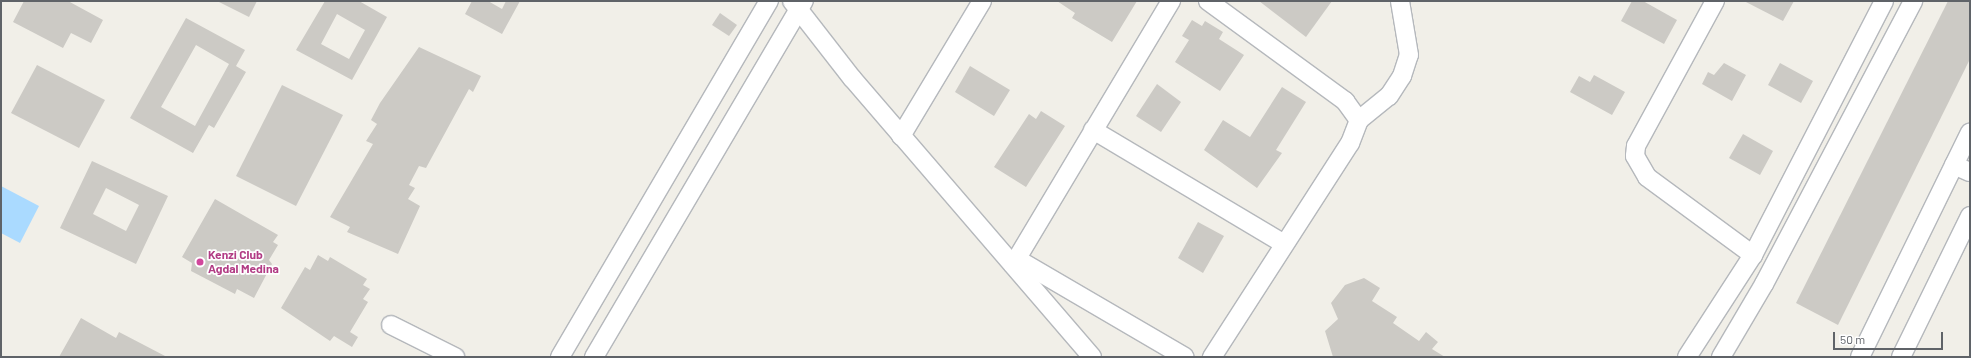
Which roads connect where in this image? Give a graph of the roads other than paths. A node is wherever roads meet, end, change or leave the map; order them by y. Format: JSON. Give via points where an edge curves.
{"nodes":[{"id":1,"x":769,"y":1,"type":"edge"},
{"id":2,"x":982,"y":1,"type":"edge"},
{"id":3,"x":1171,"y":1,"type":"edge"},
{"id":4,"x":1208,"y":1,"type":"edge"},
{"id":5,"x":1400,"y":1,"type":"edge"},
{"id":6,"x":1715,"y":1,"type":"edge"},
{"id":7,"x":1884,"y":1,"type":"edge"},
{"id":8,"x":1913,"y":1,"type":"edge"},
{"id":9,"x":798,"y":4,"type":"edge"},
{"id":10,"x":1359,"y":120,"type":"junction"},
{"id":11,"x":1093,"y":130,"type":"junction"},
{"id":12,"x":1970,"y":132,"type":"edge"},
{"id":13,"x":901,"y":136,"type":"junction"},
{"id":14,"x":1954,"y":165,"type":"junction"},
{"id":15,"x":1970,"y":172,"type":"edge"},
{"id":16,"x":650,"y":202,"type":"junction"},
{"id":17,"x":675,"y":216,"type":"junction"},
{"id":18,"x":1970,"y":216,"type":"edge"},
{"id":19,"x":1284,"y":244,"type":"junction"},
{"id":20,"x":1753,"y":255,"type":"junction"},
{"id":21,"x":1015,"y":262,"type":"junction"},
{"id":22,"x":391,"y":325,"type":"dead end"},
{"id":23,"x":455,"y":357,"type":"edge"},
{"id":24,"x":560,"y":357,"type":"edge"},
{"id":25,"x":594,"y":357,"type":"edge"},
{"id":26,"x":1092,"y":357,"type":"edge"},
{"id":27,"x":1185,"y":357,"type":"edge"},
{"id":28,"x":1212,"y":357,"type":"edge"},
{"id":29,"x":1688,"y":357,"type":"edge"},
{"id":30,"x":1721,"y":357,"type":"edge"},
{"id":31,"x":1860,"y":357,"type":"edge"},
{"id":32,"x":1901,"y":357,"type":"edge"}],
"edges":[{"from":1,"to":16,"type":"street"},
{"from":2,"to":13,"type":"street"},
{"from":3,"to":11,"type":"street"},
{"from":4,"to":10,"type":"street","via":[[1346,101]]},
{"from":5,"to":10,"type":"street","via":[[1408,55],[1402,76],[1389,96]]},
{"from":6,"to":20,"type":"street","via":[[1636,146],[1635,156],[1647,177]]},
{"from":7,"to":20,"type":"street"},
{"from":8,"to":30,"type":"street","via":[[1764,284]]},
{"from":9,"to":13,"type":"street"},
{"from":9,"to":17,"type":"street"},
{"from":10,"to":19,"type":"street","via":[[1350,143]]},
{"from":11,"to":19,"type":"street"},
{"from":11,"to":21,"type":"street"},
{"from":12,"to":14,"type":"street"},
{"from":13,"to":21,"type":"street"},
{"from":14,"to":15,"type":"street"},
{"from":14,"to":31,"type":"street"},
{"from":16,"to":17,"type":"street"},
{"from":16,"to":24,"type":"street"},
{"from":17,"to":25,"type":"street"},
{"from":18,"to":32,"type":"street"},
{"from":19,"to":28,"type":"street"},
{"from":20,"to":29,"type":"street"},
{"from":21,"to":26,"type":"street"},
{"from":21,"to":27,"type":"street"},
{"from":22,"to":23,"type":"street"}]}
